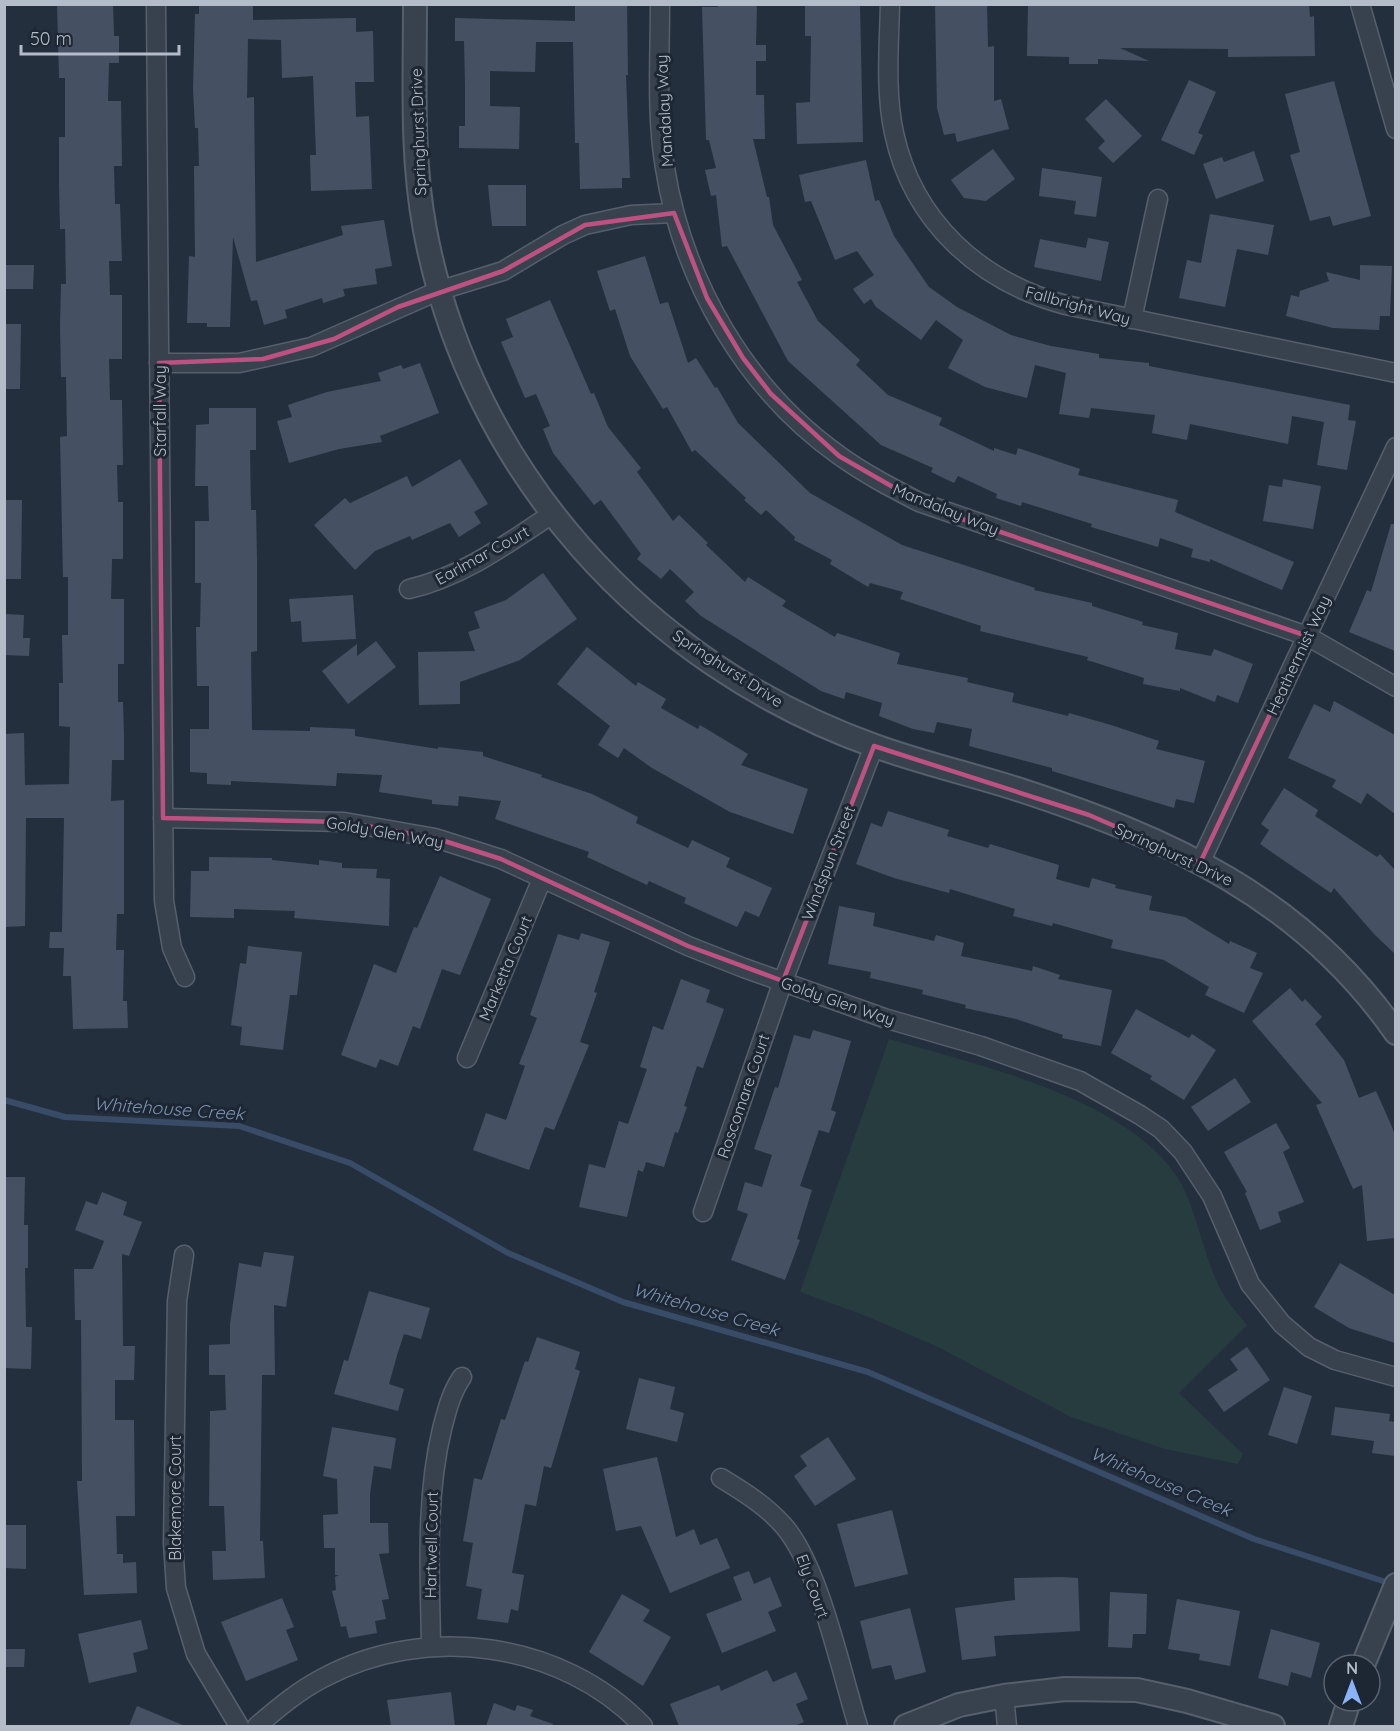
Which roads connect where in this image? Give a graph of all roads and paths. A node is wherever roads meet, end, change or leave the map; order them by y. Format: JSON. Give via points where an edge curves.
{"nodes":[{"id":1,"x":156,"y":4,"type":"edge"},
{"id":2,"x":415,"y":4,"type":"edge"},
{"id":3,"x":660,"y":4,"type":"edge"},
{"id":4,"x":890,"y":4,"type":"edge"},
{"id":5,"x":1360,"y":4,"type":"edge"},
{"id":6,"x":1395,"y":129,"type":"edge"},
{"id":7,"x":1158,"y":199,"type":"dead end"},
{"id":8,"x":674,"y":213,"type":"junction"},
{"id":9,"x":438,"y":291,"type":"junction"},
{"id":10,"x":1132,"y":319,"type":"junction"},
{"id":11,"x":159,"y":363,"type":"junction"},
{"id":12,"x":1395,"y":373,"type":"edge"},
{"id":13,"x":1395,"y":447,"type":"edge"},
{"id":14,"x":552,"y":514,"type":"junction"},
{"id":15,"x":409,"y":589,"type":"dead end"},
{"id":16,"x":1307,"y":636,"type":"junction"},
{"id":17,"x":1395,"y":687,"type":"edge"},
{"id":18,"x":874,"y":746,"type":"junction"},
{"id":19,"x":163,"y":818,"type":"junction"},
{"id":20,"x":1200,"y":863,"type":"junction"},
{"id":21,"x":542,"y":879,"type":"junction"},
{"id":22,"x":185,"y":977,"type":"dead end"},
{"id":23,"x":783,"y":981,"type":"junction"},
{"id":24,"x":1395,"y":1033,"type":"edge"},
{"id":25,"x":467,"y":1058,"type":"dead end"},
{"id":26,"x":703,"y":1212,"type":"dead end"},
{"id":27,"x":184,"y":1255,"type":"dead end"},
{"id":28,"x":462,"y":1377,"type":"dead end"},
{"id":29,"x":1395,"y":1377,"type":"edge"},
{"id":30,"x":721,"y":1478,"type":"dead end"},
{"id":31,"x":1395,"y":1585,"type":"edge"},
{"id":32,"x":431,"y":1646,"type":"junction"},
{"id":33,"x":1368,"y":1653,"type":"edge"},
{"id":34,"x":1004,"y":1696,"type":"junction"},
{"id":35,"x":239,"y":1726,"type":"edge"},
{"id":36,"x":257,"y":1726,"type":"edge"},
{"id":37,"x":643,"y":1726,"type":"edge"},
{"id":38,"x":858,"y":1726,"type":"edge"},
{"id":39,"x":906,"y":1726,"type":"edge"},
{"id":40,"x":1007,"y":1726,"type":"edge"},
{"id":41,"x":1273,"y":1726,"type":"edge"}],
"edges":[{"from":1,"to":11,"type":"street","name":"Starfall Way"},
{"from":2,"to":9,"type":"street","name":"Springhurst Drive","via":[[418,186]]},
{"from":3,"to":8,"type":"street","name":"Mandalay Way","via":[[660,122]]},
{"from":4,"to":10,"type":"street","name":"Fallbright Way","via":[[889,86],[894,132],[908,176],[930,217],[979,266],[1019,290]]},
{"from":5,"to":6,"type":"street"},
{"from":7,"to":10,"type":"street"},
{"from":8,"to":9,"type":"street","via":[[631,215],[585,225],[503,271]]},
{"from":8,"to":16,"type":"street","name":"Mandalay Way","via":[[707,298],[742,358],[779,402],[839,456],[898,492],[962,519]]},
{"from":9,"to":11,"type":"street","via":[[311,347],[239,363]]},
{"from":9,"to":14,"type":"street","name":"Springhurst Drive","via":[[479,399],[512,457]]},
{"from":10,"to":12,"type":"street","name":"Fallbright Way"},
{"from":11,"to":19,"type":"street","name":"Starfall Way"},
{"from":13,"to":16,"type":"street","name":"Heathermist Way"},
{"from":14,"to":15,"type":"street","name":"Earlmar Court","via":[[453,575]]},
{"from":14,"to":18,"type":"street","name":"Springhurst Drive","via":[[630,598],[712,662],[801,714]]},
{"from":16,"to":17,"type":"street","name":"Mandalay Way"},
{"from":16,"to":20,"type":"street","name":"Heathermist Way"},
{"from":18,"to":20,"type":"street","name":"Springhurst Drive","via":[[1089,815]]},
{"from":18,"to":23,"type":"street","name":"Windspun Street"},
{"from":19,"to":21,"type":"street","name":"Goldy Glen Way","via":[[344,822],[435,838],[501,859]]},
{"from":19,"to":22,"type":"street","name":"Starfall Way","via":[[166,925]]},
{"from":20,"to":24,"type":"street","name":"Springhurst Drive","via":[[1251,891],[1323,946],[1373,1001]]},
{"from":21,"to":23,"type":"street","name":"Goldy Glen Way","via":[[688,946]]},
{"from":21,"to":25,"type":"street","name":"Marketta Court"},
{"from":23,"to":26,"type":"street","name":"Roscomare Court"},
{"from":23,"to":29,"type":"street","name":"Goldy Glen Way","via":[[1080,1081],[1140,1115],[1161,1129],[1183,1152],[1212,1196],[1250,1284],[1281,1324],[1309,1347],[1335,1360]]},
{"from":27,"to":35,"type":"street","name":"Blakemore Court","via":[[177,1312],[173,1542],[176,1588],[196,1654]]},
{"from":28,"to":32,"type":"street","name":"Hartwell Court","via":[[447,1410],[430,1497]]},
{"from":30,"to":38,"type":"street","name":"Ely Court","via":[[762,1503],[797,1544],[815,1583]]},
{"from":31,"to":33,"type":"street"},
{"from":32,"to":36,"type":"street","via":[[369,1659],[325,1677],[285,1702]]},
{"from":32,"to":37,"type":"street","via":[[490,1649],[537,1660],[594,1688]]},
{"from":34,"to":39,"type":"street","via":[[959,1706]]},
{"from":34,"to":40,"type":"street"},
{"from":34,"to":41,"type":"street","via":[[1065,1689],[1137,1690]]}]}
